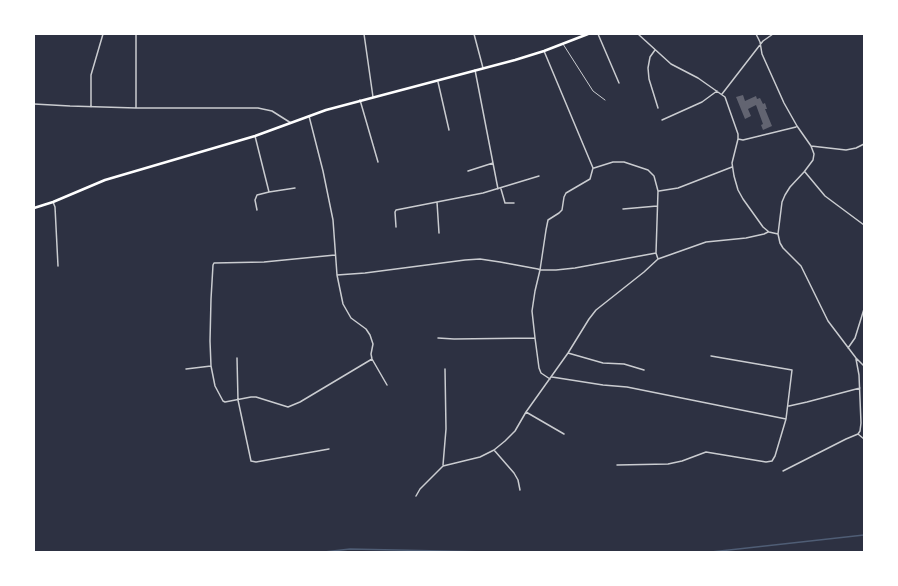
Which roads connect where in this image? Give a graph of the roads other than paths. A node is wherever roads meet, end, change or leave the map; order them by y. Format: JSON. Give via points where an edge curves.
{"nodes":[{"id":1,"x":103,"y":34,"type":"edge"},
{"id":2,"x":136,"y":34,"type":"edge"},
{"id":3,"x":364,"y":34,"type":"edge"},
{"id":4,"x":474,"y":34,"type":"edge"},
{"id":5,"x":588,"y":34,"type":"edge"},
{"id":6,"x":598,"y":34,"type":"edge"},
{"id":7,"x":638,"y":34,"type":"edge"},
{"id":8,"x":756,"y":34,"type":"edge"},
{"id":9,"x":772,"y":34,"type":"edge"},
{"id":10,"x":563,"y":43,"type":"junction"},
{"id":11,"x":760,"y":44,"type":"junction"},
{"id":12,"x":655,"y":50,"type":"junction"},
{"id":13,"x":544,"y":51,"type":"junction"},
{"id":14,"x":483,"y":68,"type":"junction"},
{"id":15,"x":475,"y":70,"type":"junction"},
{"id":16,"x":437,"y":80,"type":"junction"},
{"id":17,"x":619,"y":82,"type":"dead end"},
{"id":18,"x":717,"y":91,"type":"junction"},
{"id":19,"x":722,"y":94,"type":"junction"},
{"id":20,"x":373,"y":97,"type":"junction"},
{"id":21,"x":360,"y":100,"type":"junction"},
{"id":22,"x":605,"y":100,"type":"dead end"},
{"id":23,"x":34,"y":104,"type":"edge"},
{"id":24,"x":91,"y":107,"type":"junction"},
{"id":25,"x":136,"y":108,"type":"junction"},
{"id":26,"x":658,"y":108,"type":"dead end"},
{"id":27,"x":309,"y":116,"type":"junction"},
{"id":28,"x":662,"y":120,"type":"dead end"},
{"id":29,"x":291,"y":123,"type":"junction"},
{"id":30,"x":796,"y":126,"type":"junction"},
{"id":31,"x":450,"y":130,"type":"dead end"},
{"id":32,"x":255,"y":136,"type":"junction"},
{"id":33,"x":738,"y":139,"type":"junction"},
{"id":34,"x":864,"y":144,"type":"edge"},
{"id":35,"x":811,"y":146,"type":"junction"},
{"id":36,"x":378,"y":162,"type":"dead end"},
{"id":37,"x":493,"y":163,"type":"junction"},
{"id":38,"x":732,"y":167,"type":"junction"},
{"id":39,"x":593,"y":168,"type":"junction"},
{"id":40,"x":468,"y":171,"type":"dead end"},
{"id":41,"x":804,"y":172,"type":"junction"},
{"id":42,"x":539,"y":176,"type":"dead end"},
{"id":43,"x":295,"y":188,"type":"dead end"},
{"id":44,"x":501,"y":188,"type":"junction"},
{"id":45,"x":498,"y":189,"type":"junction"},
{"id":46,"x":658,"y":191,"type":"junction"},
{"id":47,"x":269,"y":192,"type":"junction"},
{"id":48,"x":53,"y":202,"type":"junction"},
{"id":49,"x":437,"y":202,"type":"junction"},
{"id":50,"x":514,"y":203,"type":"dead end"},
{"id":51,"x":657,"y":206,"type":"junction"},
{"id":52,"x":34,"y":208,"type":"edge"},
{"id":53,"x":623,"y":209,"type":"dead end"},
{"id":54,"x":257,"y":210,"type":"dead end"},
{"id":55,"x":864,"y":225,"type":"edge"},
{"id":56,"x":396,"y":227,"type":"dead end"},
{"id":57,"x":768,"y":232,"type":"junction"},
{"id":58,"x":439,"y":234,"type":"dead end"},
{"id":59,"x":778,"y":234,"type":"junction"},
{"id":60,"x":656,"y":253,"type":"junction"},
{"id":61,"x":335,"y":255,"type":"junction"},
{"id":62,"x":658,"y":259,"type":"junction"},
{"id":63,"x":58,"y":266,"type":"dead end"},
{"id":64,"x":540,"y":270,"type":"junction"},
{"id":65,"x":337,"y":275,"type":"junction"},
{"id":66,"x":864,"y":309,"type":"edge"},
{"id":67,"x":438,"y":338,"type":"dead end"},
{"id":68,"x":534,"y":338,"type":"junction"},
{"id":69,"x":848,"y":348,"type":"junction"},
{"id":70,"x":568,"y":353,"type":"junction"},
{"id":71,"x":711,"y":356,"type":"dead end"},
{"id":72,"x":237,"y":358,"type":"dead end"},
{"id":73,"x":856,"y":358,"type":"junction"},
{"id":74,"x":372,"y":359,"type":"junction"},
{"id":75,"x":211,"y":366,"type":"junction"},
{"id":76,"x":864,"y":366,"type":"edge"},
{"id":77,"x":186,"y":369,"type":"dead end"},
{"id":78,"x":445,"y":369,"type":"dead end"},
{"id":79,"x":644,"y":370,"type":"dead end"},
{"id":80,"x":550,"y":378,"type":"junction"},
{"id":81,"x":387,"y":385,"type":"dead end"},
{"id":82,"x":860,"y":388,"type":"junction"},
{"id":83,"x":238,"y":400,"type":"junction"},
{"id":84,"x":789,"y":406,"type":"junction"},
{"id":85,"x":526,"y":412,"type":"junction"},
{"id":86,"x":786,"y":419,"type":"junction"},
{"id":87,"x":564,"y":434,"type":"dead end"},
{"id":88,"x":858,"y":434,"type":"junction"},
{"id":89,"x":864,"y":439,"type":"edge"},
{"id":90,"x":329,"y":449,"type":"dead end"},
{"id":91,"x":494,"y":450,"type":"junction"},
{"id":92,"x":617,"y":465,"type":"dead end"},
{"id":93,"x":443,"y":466,"type":"junction"},
{"id":94,"x":783,"y":471,"type":"dead end"},
{"id":95,"x":520,"y":490,"type":"dead end"},
{"id":96,"x":416,"y":496,"type":"dead end"}],
"edges":[{"from":1,"to":24,"type":"street","via":[[91,75]]},
{"from":2,"to":25,"type":"street"},
{"from":3,"to":20,"type":"street"},
{"from":4,"to":14,"type":"street"},
{"from":5,"to":10,"type":"main road"},
{"from":6,"to":17,"type":"street"},
{"from":7,"to":12,"type":"street"},
{"from":8,"to":11,"type":"street"},
{"from":9,"to":11,"type":"street"},
{"from":10,"to":13,"type":"main road"},
{"from":10,"to":22,"type":"lane","via":[[592,91]]},
{"from":11,"to":19,"type":"street"},
{"from":11,"to":30,"type":"street","via":[[779,93]]},
{"from":12,"to":18,"type":"street","via":[[671,64]]},
{"from":12,"to":26,"type":"street","via":[[650,57],[648,68]]},
{"from":13,"to":14,"type":"main road"},
{"from":13,"to":39,"type":"street"},
{"from":14,"to":15,"type":"main road"},
{"from":15,"to":16,"type":"main road"},
{"from":15,"to":37,"type":"street"},
{"from":16,"to":20,"type":"main road"},
{"from":16,"to":31,"type":"street"},
{"from":18,"to":19,"type":"street"},
{"from":18,"to":28,"type":"street","via":[[702,102]]},
{"from":19,"to":33,"type":"street","via":[[737,128]]},
{"from":20,"to":21,"type":"main road"},
{"from":21,"to":27,"type":"main road"},
{"from":21,"to":36,"type":"street"},
{"from":23,"to":24,"type":"street"},
{"from":24,"to":25,"type":"street"},
{"from":25,"to":29,"type":"street","via":[[258,108],[272,111]]},
{"from":27,"to":29,"type":"main road"},
{"from":27,"to":61,"type":"street","via":[[333,220]]},
{"from":29,"to":32,"type":"main road"},
{"from":30,"to":33,"type":"street","via":[[743,140]]},
{"from":30,"to":35,"type":"street"},
{"from":32,"to":47,"type":"street"},
{"from":32,"to":48,"type":"main road","via":[[105,180]]},
{"from":33,"to":38,"type":"street"},
{"from":34,"to":35,"type":"street","via":[[846,150]]},
{"from":35,"to":41,"type":"street","via":[[814,157]]},
{"from":37,"to":40,"type":"street"},
{"from":37,"to":45,"type":"street"},
{"from":38,"to":46,"type":"street","via":[[678,188]]},
{"from":38,"to":57,"type":"street","via":[[735,183],[743,199]]},
{"from":39,"to":46,"type":"street","via":[[603,164],[624,162],[648,170],[654,176]]},
{"from":39,"to":64,"type":"street","via":[[590,179],[566,193],[562,210],[548,220]]},
{"from":41,"to":55,"type":"street","via":[[825,196]]},
{"from":41,"to":59,"type":"street","via":[[784,195]]},
{"from":42,"to":44,"type":"street"},
{"from":43,"to":47,"type":"street"},
{"from":44,"to":45,"type":"street"},
{"from":44,"to":50,"type":"street","via":[[504,202]]},
{"from":45,"to":49,"type":"street"},
{"from":46,"to":51,"type":"street"},
{"from":47,"to":54,"type":"street","via":[[255,197]]},
{"from":48,"to":52,"type":"main road"},
{"from":48,"to":63,"type":"street"},
{"from":49,"to":56,"type":"street","via":[[396,210]]},
{"from":49,"to":58,"type":"street"},
{"from":51,"to":53,"type":"street"},
{"from":51,"to":60,"type":"street"},
{"from":57,"to":59,"type":"street"},
{"from":57,"to":62,"type":"street","via":[[746,238],[706,242]]},
{"from":59,"to":69,"type":"street","via":[[782,248],[801,266],[828,321]]},
{"from":60,"to":62,"type":"street"},
{"from":60,"to":64,"type":"street","via":[[575,268]]},
{"from":61,"to":65,"type":"street"},
{"from":61,"to":75,"type":"street","via":[[264,262],[214,263]]},
{"from":62,"to":70,"type":"street","via":[[596,310]]},
{"from":64,"to":65,"type":"street","via":[[500,262],[466,260]]},
{"from":64,"to":68,"type":"street","via":[[533,302]]},
{"from":65,"to":74,"type":"street","via":[[343,304],[351,318],[370,335]]},
{"from":66,"to":69,"type":"street"},
{"from":67,"to":68,"type":"street"},
{"from":68,"to":80,"type":"street","via":[[541,372]]},
{"from":69,"to":73,"type":"street"},
{"from":70,"to":79,"type":"street"},
{"from":70,"to":80,"type":"street"},
{"from":71,"to":84,"type":"street","via":[[790,369],[793,372]]},
{"from":72,"to":83,"type":"street"},
{"from":73,"to":76,"type":"street"},
{"from":73,"to":82,"type":"street"},
{"from":74,"to":81,"type":"street"},
{"from":74,"to":83,"type":"street","via":[[291,406],[256,397]]},
{"from":75,"to":77,"type":"street"},
{"from":75,"to":83,"type":"street","via":[[215,386],[223,401]]},
{"from":78,"to":93,"type":"street","via":[[446,429]]},
{"from":80,"to":85,"type":"street"},
{"from":80,"to":86,"type":"street","via":[[627,387]]},
{"from":82,"to":84,"type":"street"},
{"from":82,"to":88,"type":"street","via":[[861,423]]},
{"from":83,"to":90,"type":"street","via":[[251,461]]},
{"from":84,"to":86,"type":"street"},
{"from":85,"to":87,"type":"street"},
{"from":85,"to":91,"type":"street","via":[[515,431]]},
{"from":86,"to":92,"type":"street","via":[[772,461],[706,452],[668,464]]},
{"from":88,"to":89,"type":"street"},
{"from":88,"to":94,"type":"street"},
{"from":91,"to":93,"type":"street"},
{"from":91,"to":95,"type":"street","via":[[514,473]]},
{"from":93,"to":96,"type":"street"}]}
